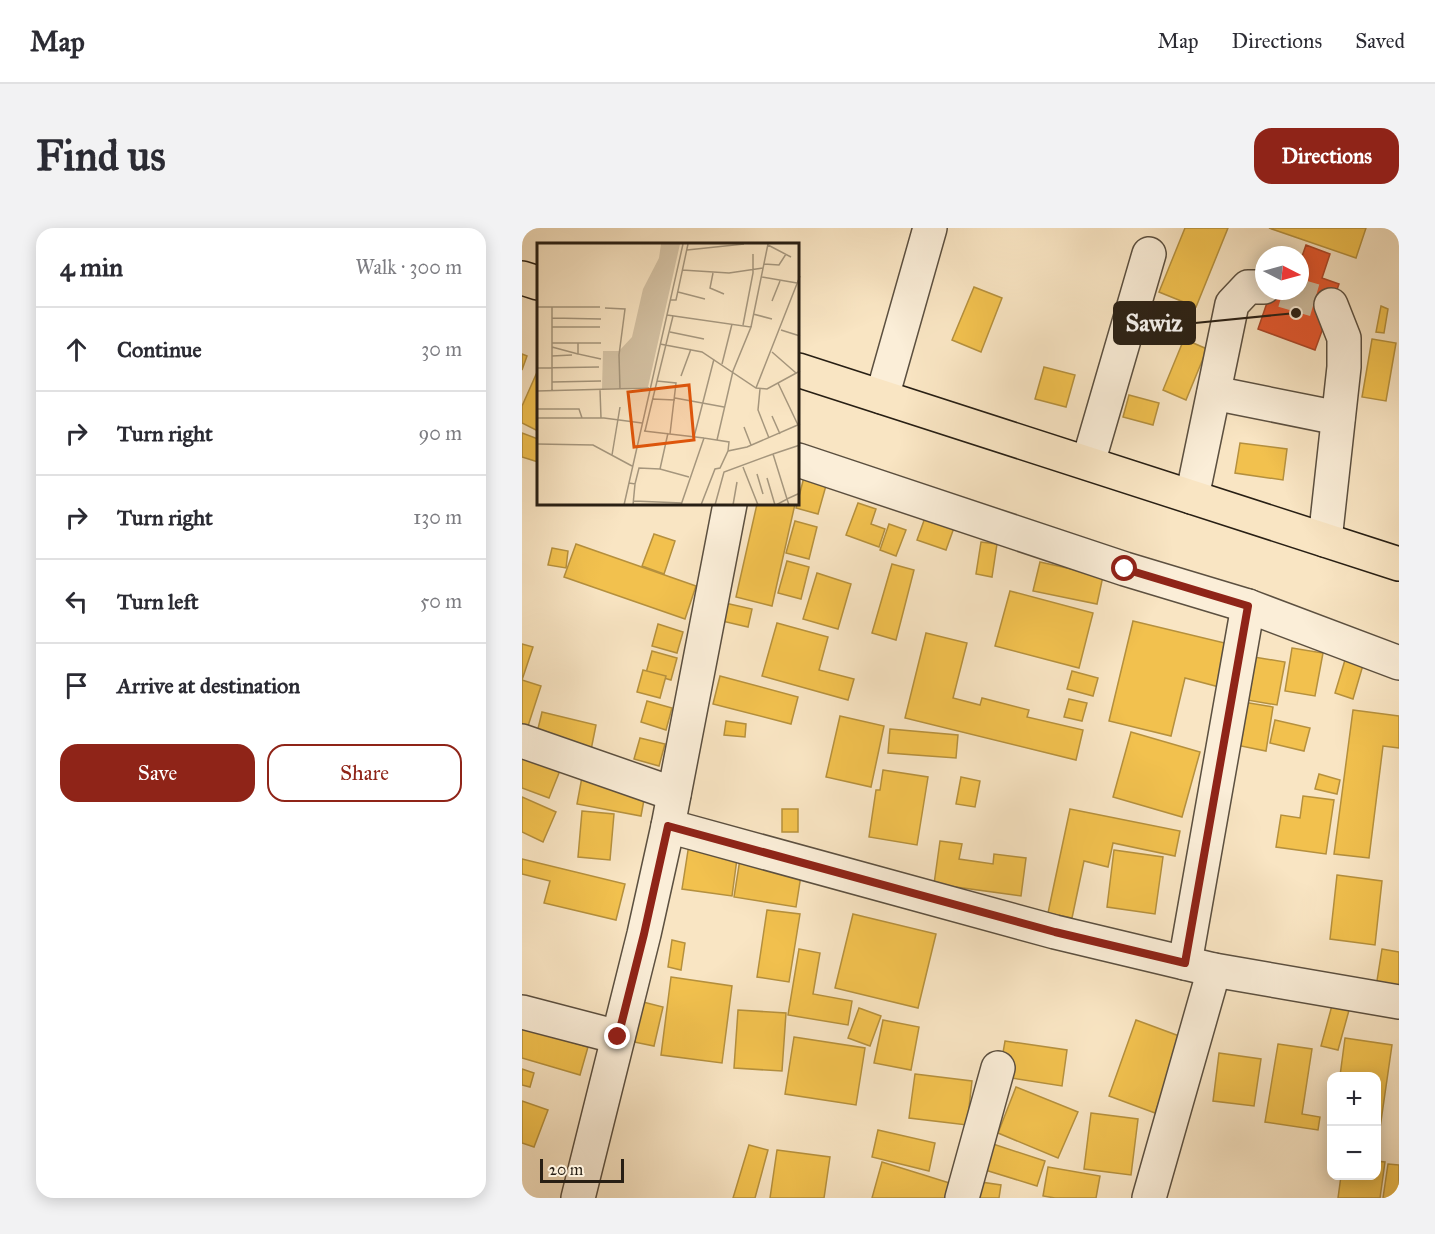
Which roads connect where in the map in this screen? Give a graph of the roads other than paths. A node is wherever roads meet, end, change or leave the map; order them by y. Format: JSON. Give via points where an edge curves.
{"nodes":[{"id":1,"x":930,"y":228,"type":"edge"},
{"id":2,"x":1149,"y":254,"type":"dead end"},
{"id":3,"x":522,"y":278,"type":"edge"},
{"id":4,"x":537,"y":283,"type":"edge"},
{"id":5,"x":1255,"y":287,"type":"edge"},
{"id":6,"x":1331,"y":305,"type":"dead end"},
{"id":7,"x":800,"y":371,"type":"edge"},
{"id":8,"x":1214,"y":393,"type":"junction"},
{"id":9,"x":882,"y":397,"type":"junction"},
{"id":10,"x":1338,"y":418,"type":"junction"},
{"id":11,"x":800,"y":461,"type":"edge"},
{"id":12,"x":1088,"y":463,"type":"junction"},
{"id":13,"x":1192,"y":497,"type":"junction"},
{"id":14,"x":730,"y":506,"type":"edge"},
{"id":15,"x":1325,"y":540,"type":"junction"},
{"id":16,"x":1399,"y":564,"type":"edge"},
{"id":17,"x":1248,"y":606,"type":"junction"},
{"id":18,"x":1399,"y":663,"type":"edge"},
{"id":19,"x":522,"y":741,"type":"edge"},
{"id":20,"x":674,"y":794,"type":"junction"},
{"id":21,"x":668,"y":826,"type":"junction"},
{"id":22,"x":1200,"y":966,"type":"junction"},
{"id":23,"x":1399,"y":1002,"type":"edge"},
{"id":24,"x":522,"y":1012,"type":"edge"},
{"id":25,"x":618,"y":1037,"type":"junction"},
{"id":26,"x":998,"y":1068,"type":"dead end"},
{"id":27,"x":578,"y":1198,"type":"edge"},
{"id":28,"x":962,"y":1198,"type":"edge"},
{"id":29,"x":1149,"y":1198,"type":"edge"}],
"edges":[{"from":1,"to":9,"type":"street"},
{"from":2,"to":12,"type":"street"},
{"from":3,"to":4,"type":"highway"},
{"from":5,"to":8,"type":"street","via":[[1248,287],[1232,304]]},
{"from":6,"to":10,"type":"street","via":[[1344,338]]},
{"from":7,"to":9,"type":"highway"},
{"from":8,"to":10,"type":"street"},
{"from":8,"to":13,"type":"street"},
{"from":9,"to":12,"type":"highway"},
{"from":10,"to":15,"type":"street"},
{"from":11,"to":17,"type":"street"},
{"from":12,"to":13,"type":"highway"},
{"from":13,"to":15,"type":"highway"},
{"from":14,"to":20,"type":"street"},
{"from":15,"to":16,"type":"highway"},
{"from":17,"to":18,"type":"street"},
{"from":17,"to":22,"type":"street"},
{"from":19,"to":20,"type":"street"},
{"from":20,"to":21,"type":"street"},
{"from":21,"to":22,"type":"street","via":[[1055,932]]},
{"from":21,"to":25,"type":"street"},
{"from":22,"to":23,"type":"street"},
{"from":22,"to":29,"type":"street"},
{"from":24,"to":25,"type":"street"},
{"from":25,"to":27,"type":"street"},
{"from":26,"to":28,"type":"street"}]}
